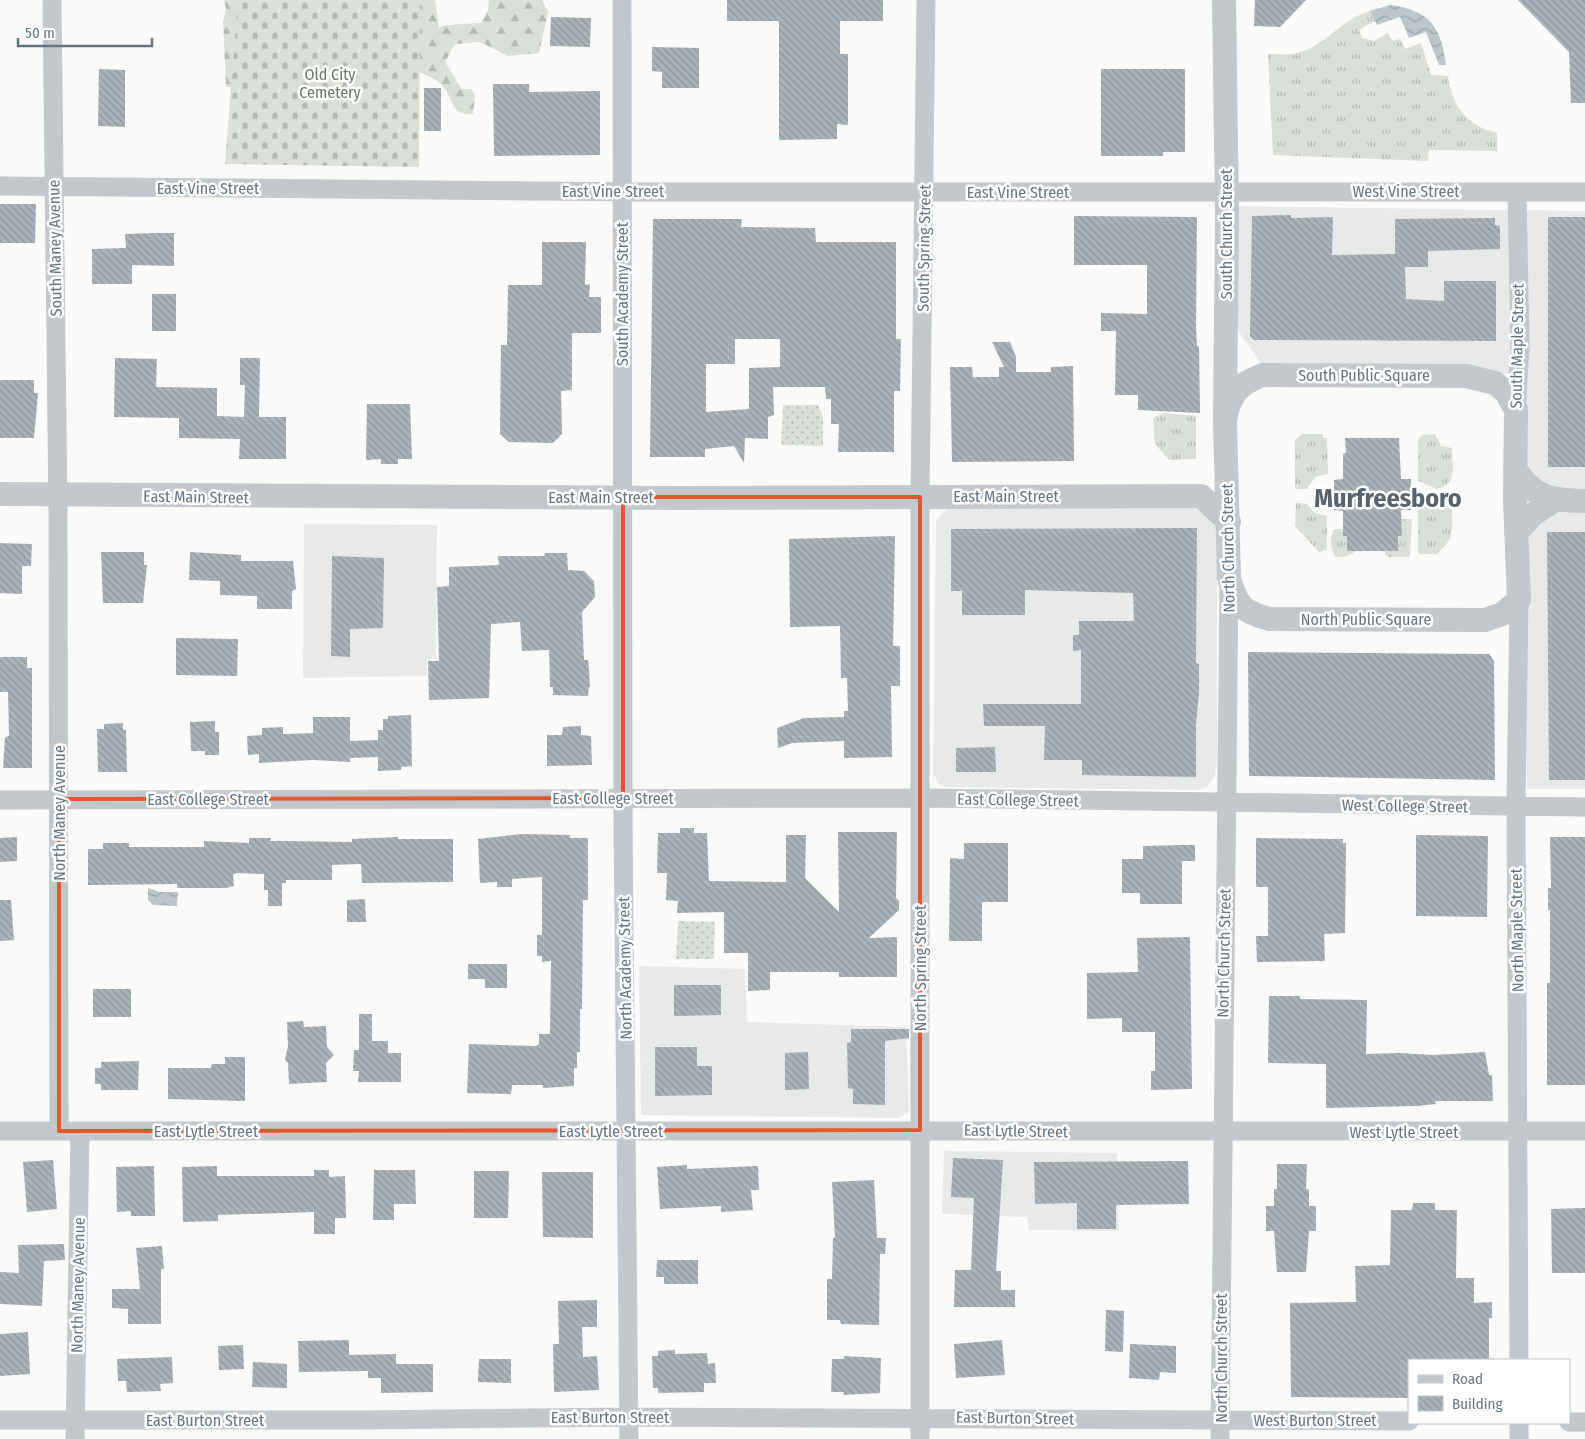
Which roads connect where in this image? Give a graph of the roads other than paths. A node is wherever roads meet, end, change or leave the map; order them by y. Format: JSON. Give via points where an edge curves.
{"nodes":[{"id":1,"x":52,"y":0,"type":"edge"},
{"id":2,"x":622,"y":0,"type":"edge"},
{"id":3,"x":926,"y":0,"type":"edge"},
{"id":4,"x":1224,"y":0,"type":"edge"},
{"id":5,"x":0,"y":186,"type":"edge"},
{"id":6,"x":54,"y":187,"type":"junction"},
{"id":7,"x":621,"y":191,"type":"junction"},
{"id":8,"x":925,"y":192,"type":"junction"},
{"id":9,"x":1226,"y":192,"type":"junction"},
{"id":10,"x":1517,"y":192,"type":"junction"},
{"id":11,"x":1585,"y":192,"type":"edge"},
{"id":12,"x":1516,"y":410,"type":"junction"},
{"id":13,"x":1225,"y":421,"type":"junction"},
{"id":14,"x":1227,"y":468,"type":"junction"},
{"id":15,"x":1515,"y":469,"type":"junction"},
{"id":16,"x":0,"y":494,"type":"edge"},
{"id":17,"x":58,"y":495,"type":"junction"},
{"id":18,"x":920,"y":496,"type":"junction"},
{"id":19,"x":1201,"y":496,"type":"junction"},
{"id":20,"x":623,"y":497,"type":"junction"},
{"id":21,"x":1515,"y":500,"type":"joint"},
{"id":22,"x":1555,"y":500,"type":"junction"},
{"id":23,"x":1585,"y":501,"type":"edge"},
{"id":24,"x":1228,"y":522,"type":"junction"},
{"id":25,"x":1516,"y":533,"type":"junction"},
{"id":26,"x":1229,"y":578,"type":"junction"},
{"id":27,"x":1518,"y":600,"type":"junction"},
{"id":28,"x":623,"y":798,"type":"junction"},
{"id":29,"x":920,"y":798,"type":"junction"},
{"id":30,"x":58,"y":799,"type":"junction"},
{"id":31,"x":0,"y":800,"type":"edge"},
{"id":32,"x":1226,"y":803,"type":"junction"},
{"id":33,"x":1516,"y":807,"type":"junction"},
{"id":34,"x":1585,"y":807,"type":"edge"},
{"id":35,"x":920,"y":1130,"type":"junction"},
{"id":36,"x":0,"y":1131,"type":"edge"},
{"id":37,"x":59,"y":1131,"type":"junction"},
{"id":38,"x":80,"y":1131,"type":"junction"},
{"id":39,"x":627,"y":1131,"type":"junction"},
{"id":40,"x":1519,"y":1131,"type":"junction"},
{"id":41,"x":1585,"y":1131,"type":"edge"},
{"id":42,"x":1222,"y":1133,"type":"junction"},
{"id":43,"x":1519,"y":1359,"type":"edge"},
{"id":44,"x":630,"y":1417,"type":"junction"},
{"id":45,"x":920,"y":1417,"type":"junction"},
{"id":46,"x":0,"y":1420,"type":"edge"},
{"id":47,"x":1220,"y":1420,"type":"junction"},
{"id":48,"x":1408,"y":1421,"type":"edge"},
{"id":49,"x":1570,"y":1422,"type":"edge"},
{"id":50,"x":1585,"y":1422,"type":"edge"},
{"id":51,"x":1519,"y":1424,"type":"edge"},
{"id":52,"x":75,"y":1430,"type":"edge"},
{"id":53,"x":629,"y":1439,"type":"edge"},
{"id":54,"x":920,"y":1439,"type":"edge"},
{"id":55,"x":1220,"y":1439,"type":"edge"},
{"id":56,"x":1519,"y":1439,"type":"edge"}],
"edges":[{"from":1,"to":6,"type":"street","name":"South Maney Avenue"},
{"from":2,"to":7,"type":"street","name":"South Academy Street"},
{"from":3,"to":8,"type":"street","name":"South Spring Street"},
{"from":4,"to":9,"type":"street","name":"South Church Street"},
{"from":5,"to":6,"type":"street","name":"East Vine Street"},
{"from":6,"to":7,"type":"street","name":"East Vine Street"},
{"from":6,"to":17,"type":"street","name":"South Maney Avenue"},
{"from":7,"to":8,"type":"street","name":"East Vine Street"},
{"from":7,"to":20,"type":"street","name":"South Academy Street"},
{"from":8,"to":9,"type":"street","name":"East Vine Street"},
{"from":8,"to":18,"type":"street","name":"South Spring Street"},
{"from":9,"to":10,"type":"street","name":"West Vine Street"},
{"from":9,"to":13,"type":"street","name":"South Church Street"},
{"from":10,"to":11,"type":"street","name":"West Vine Street"},
{"from":10,"to":12,"type":"street","name":"South Maple Street","via":[[1520,347]]},
{"from":12,"to":13,"type":"street","name":"South Public Square","via":[[1506,392],[1495,383],[1466,376],[1263,375],[1241,386],[1227,404]]},
{"from":12,"to":15,"type":"street","name":"South Maple Street"},
{"from":13,"to":14,"type":"street","name":"South Church Street"},
{"from":14,"to":19,"type":"street"},
{"from":14,"to":24,"type":"street","name":"North Church Street"},
{"from":15,"to":21,"type":"street","name":"South Maple Street"},
{"from":15,"to":22,"type":"street","via":[[1531,488]]},
{"from":16,"to":17,"type":"street","name":"East Main Street"},
{"from":17,"to":20,"type":"street","name":"East Main Street"},
{"from":17,"to":30,"type":"street","name":"North Maney Avenue"},
{"from":18,"to":19,"type":"street","name":"East Main Street"},
{"from":18,"to":20,"type":"street","name":"East Main Street"},
{"from":18,"to":29,"type":"street","name":"North Spring Street"},
{"from":19,"to":24,"type":"street"},
{"from":20,"to":28,"type":"street","name":"North Academy Street"},
{"from":21,"to":25,"type":"street","name":"North Maple Street"},
{"from":22,"to":23,"type":"street"},
{"from":22,"to":25,"type":"street","via":[[1532,515]]},
{"from":24,"to":26,"type":"street","name":"North Church Street"},
{"from":25,"to":27,"type":"street","name":"North Maple Street"},
{"from":26,"to":27,"type":"street","name":"North Public Square","via":[[1240,607],[1252,615],[1270,619],[1485,620],[1502,614]]},
{"from":26,"to":32,"type":"street","name":"North Church Street"},
{"from":27,"to":33,"type":"street","name":"North Maple Street"},
{"from":28,"to":29,"type":"street","name":"East College Street"},
{"from":28,"to":30,"type":"street","name":"East College Street"},
{"from":28,"to":39,"type":"street","name":"North Academy Street"},
{"from":29,"to":32,"type":"street","name":"East College Street"},
{"from":29,"to":35,"type":"street","name":"North Spring Street"},
{"from":30,"to":31,"type":"street","name":"East College Street"},
{"from":30,"to":37,"type":"street","name":"North Maney Avenue"},
{"from":32,"to":33,"type":"street","name":"West College Street"},
{"from":32,"to":42,"type":"street","name":"North Church Street"},
{"from":33,"to":34,"type":"street","name":"West College Street"},
{"from":33,"to":40,"type":"street","name":"North Maple Street"},
{"from":35,"to":39,"type":"street","name":"East Lytle Street"},
{"from":35,"to":42,"type":"street","name":"East Lytle Street"},
{"from":35,"to":45,"type":"street","name":"North Spring Street"},
{"from":36,"to":37,"type":"street","name":"East Lytle Street"},
{"from":37,"to":38,"type":"street","name":"East Lytle Street"},
{"from":38,"to":39,"type":"street","name":"East Lytle Street"},
{"from":38,"to":52,"type":"street","name":"North Maney Avenue"},
{"from":39,"to":44,"type":"street","name":"North Academy Street"},
{"from":40,"to":41,"type":"street","name":"West Lytle Street"},
{"from":40,"to":42,"type":"street","name":"West Lytle Street"},
{"from":40,"to":43,"type":"street","name":"North Maple Street"},
{"from":42,"to":47,"type":"street","name":"North Church Street"},
{"from":44,"to":45,"type":"street","name":"East Burton Street"},
{"from":44,"to":52,"type":"street","name":"East Burton Street"},
{"from":44,"to":53,"type":"street","name":"North Academy Street"},
{"from":45,"to":47,"type":"street","name":"East Burton Street"},
{"from":45,"to":54,"type":"street","name":"North Spring Street"},
{"from":46,"to":52,"type":"street","name":"East Burton Street"},
{"from":47,"to":48,"type":"street","name":"West Burton Street"},
{"from":47,"to":55,"type":"street","name":"North Church Street"},
{"from":49,"to":50,"type":"street"},
{"from":51,"to":56,"type":"street"}]}
